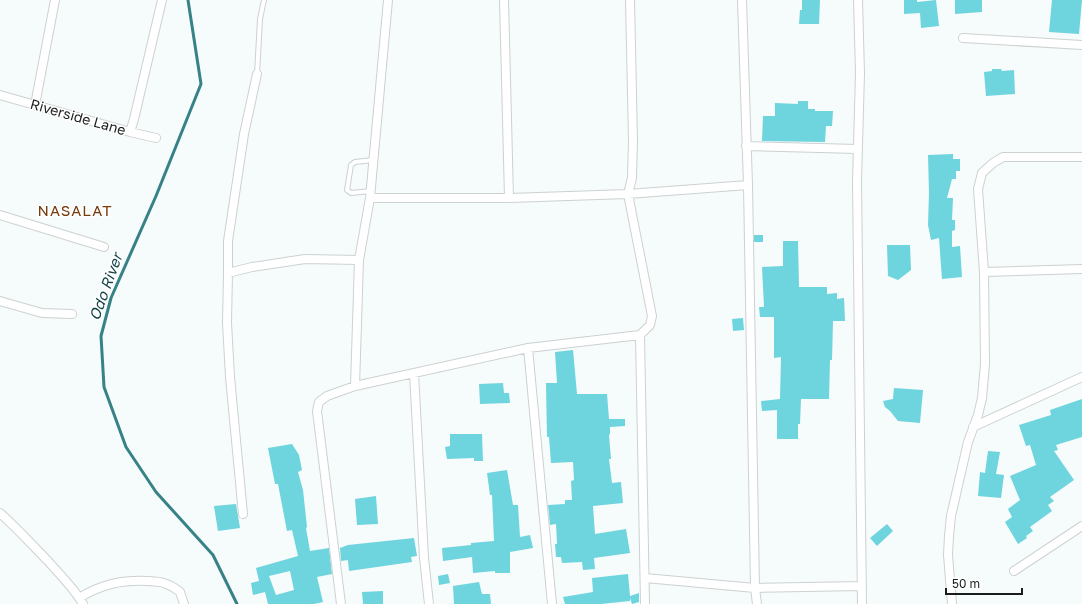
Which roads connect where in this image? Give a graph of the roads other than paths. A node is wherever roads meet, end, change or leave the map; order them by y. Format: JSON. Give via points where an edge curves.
{"nodes":[{"id":1,"x":55,"y":0,"type":"edge"},
{"id":2,"x":162,"y":0,"type":"edge"},
{"id":3,"x":264,"y":0,"type":"edge"},
{"id":4,"x":388,"y":0,"type":"edge"},
{"id":5,"x":504,"y":0,"type":"edge"},
{"id":6,"x":630,"y":0,"type":"edge"},
{"id":7,"x":742,"y":0,"type":"edge"},
{"id":8,"x":858,"y":0,"type":"edge"},
{"id":9,"x":963,"y":38,"type":"dead end"},
{"id":10,"x":1082,"y":45,"type":"edge"},
{"id":11,"x":257,"y":74,"type":"joint"},
{"id":12,"x":0,"y":95,"type":"edge"},
{"id":13,"x":35,"y":105,"type":"junction"},
{"id":14,"x":130,"y":132,"type":"junction"},
{"id":15,"x":156,"y":138,"type":"dead end"},
{"id":16,"x":746,"y":146,"type":"junction"},
{"id":17,"x":858,"y":149,"type":"junction"},
{"id":18,"x":1082,"y":157,"type":"edge"},
{"id":19,"x":373,"y":160,"type":"junction"},
{"id":20,"x":748,"y":185,"type":"junction"},
{"id":21,"x":371,"y":194,"type":"junction"},
{"id":22,"x":628,"y":194,"type":"junction"},
{"id":23,"x":509,"y":198,"type":"junction"},
{"id":24,"x":0,"y":215,"type":"edge"},
{"id":25,"x":104,"y":247,"type":"dead end"},
{"id":26,"x":359,"y":260,"type":"junction"},
{"id":27,"x":1082,"y":269,"type":"edge"},
{"id":28,"x":984,"y":272,"type":"junction"},
{"id":29,"x":228,"y":273,"type":"junction"},
{"id":30,"x":0,"y":301,"type":"edge"},
{"id":31,"x":72,"y":314,"type":"dead end"},
{"id":32,"x":640,"y":335,"type":"junction"},
{"id":33,"x":528,"y":348,"type":"junction"},
{"id":34,"x":414,"y":373,"type":"junction"},
{"id":35,"x":1082,"y":377,"type":"edge"},
{"id":36,"x":356,"y":386,"type":"junction"},
{"id":37,"x":973,"y":427,"type":"junction"},
{"id":38,"x":0,"y":513,"type":"edge"},
{"id":39,"x":243,"y":514,"type":"dead end"},
{"id":40,"x":1082,"y":526,"type":"edge"},
{"id":41,"x":1014,"y":572,"type":"dead end"},
{"id":42,"x":645,"y":578,"type":"junction"},
{"id":43,"x":861,"y":586,"type":"junction"},
{"id":44,"x":755,"y":588,"type":"junction"},
{"id":45,"x":81,"y":601,"type":"edge"},
{"id":46,"x":184,"y":604,"type":"edge"},
{"id":47,"x":341,"y":604,"type":"edge"},
{"id":48,"x":429,"y":604,"type":"edge"},
{"id":49,"x":552,"y":604,"type":"edge"},
{"id":50,"x":645,"y":604,"type":"edge"},
{"id":51,"x":757,"y":604,"type":"edge"},
{"id":52,"x":862,"y":604,"type":"edge"},
{"id":53,"x":952,"y":604,"type":"edge"}],
"edges":[{"from":1,"to":13,"type":"street"},
{"from":2,"to":14,"type":"street"},
{"from":3,"to":11,"type":"lane","via":[[260,19]]},
{"from":4,"to":19,"type":"street"},
{"from":5,"to":23,"type":"street"},
{"from":6,"to":22,"type":"street","via":[[633,141],[632,178]]},
{"from":7,"to":16,"type":"street"},
{"from":8,"to":17,"type":"street"},
{"from":9,"to":10,"type":"street"},
{"from":11,"to":29,"type":"street","via":[[244,134],[228,241]]},
{"from":12,"to":13,"type":"street","name":"Riverside Lane"},
{"from":13,"to":14,"type":"street","name":"Riverside Lane"},
{"from":14,"to":15,"type":"street","name":"Riverside Lane"},
{"from":16,"to":17,"type":"street"},
{"from":16,"to":20,"type":"street"},
{"from":17,"to":43,"type":"street"},
{"from":18,"to":28,"type":"street","via":[[1003,157],[982,174],[978,189]]},
{"from":19,"to":21,"type":"street"},
{"from":19,"to":21,"type":"lane","via":[[355,162],[351,165],[347,190],[351,193]]},
{"from":20,"to":22,"type":"street"},
{"from":20,"to":44,"type":"street"},
{"from":21,"to":23,"type":"street"},
{"from":21,"to":26,"type":"street"},
{"from":22,"to":23,"type":"street"},
{"from":22,"to":32,"type":"street","via":[[652,316],[650,325]]},
{"from":24,"to":25,"type":"street"},
{"from":26,"to":29,"type":"street","via":[[305,259]]},
{"from":26,"to":36,"type":"street"},
{"from":27,"to":28,"type":"street"},
{"from":28,"to":37,"type":"street","via":[[985,364],[982,398]]},
{"from":29,"to":39,"type":"street","via":[[230,377]]},
{"from":30,"to":31,"type":"street","via":[[42,313]]},
{"from":32,"to":33,"type":"street"},
{"from":32,"to":42,"type":"street"},
{"from":33,"to":34,"type":"street"},
{"from":33,"to":49,"type":"street"},
{"from":34,"to":36,"type":"street"},
{"from":34,"to":48,"type":"street","via":[[424,558]]},
{"from":35,"to":37,"type":"street"},
{"from":36,"to":47,"type":"street","via":[[327,396],[320,402],[317,411]]},
{"from":37,"to":53,"type":"street","via":[[951,516],[948,555]]},
{"from":38,"to":45,"type":"street","via":[[63,577]]},
{"from":40,"to":41,"type":"street"},
{"from":42,"to":44,"type":"street"},
{"from":42,"to":50,"type":"street"},
{"from":43,"to":44,"type":"street"},
{"from":43,"to":52,"type":"street"},
{"from":44,"to":51,"type":"street"},
{"from":45,"to":46,"type":"street","via":[[93,590],[132,581],[166,583],[180,592]]}]}
